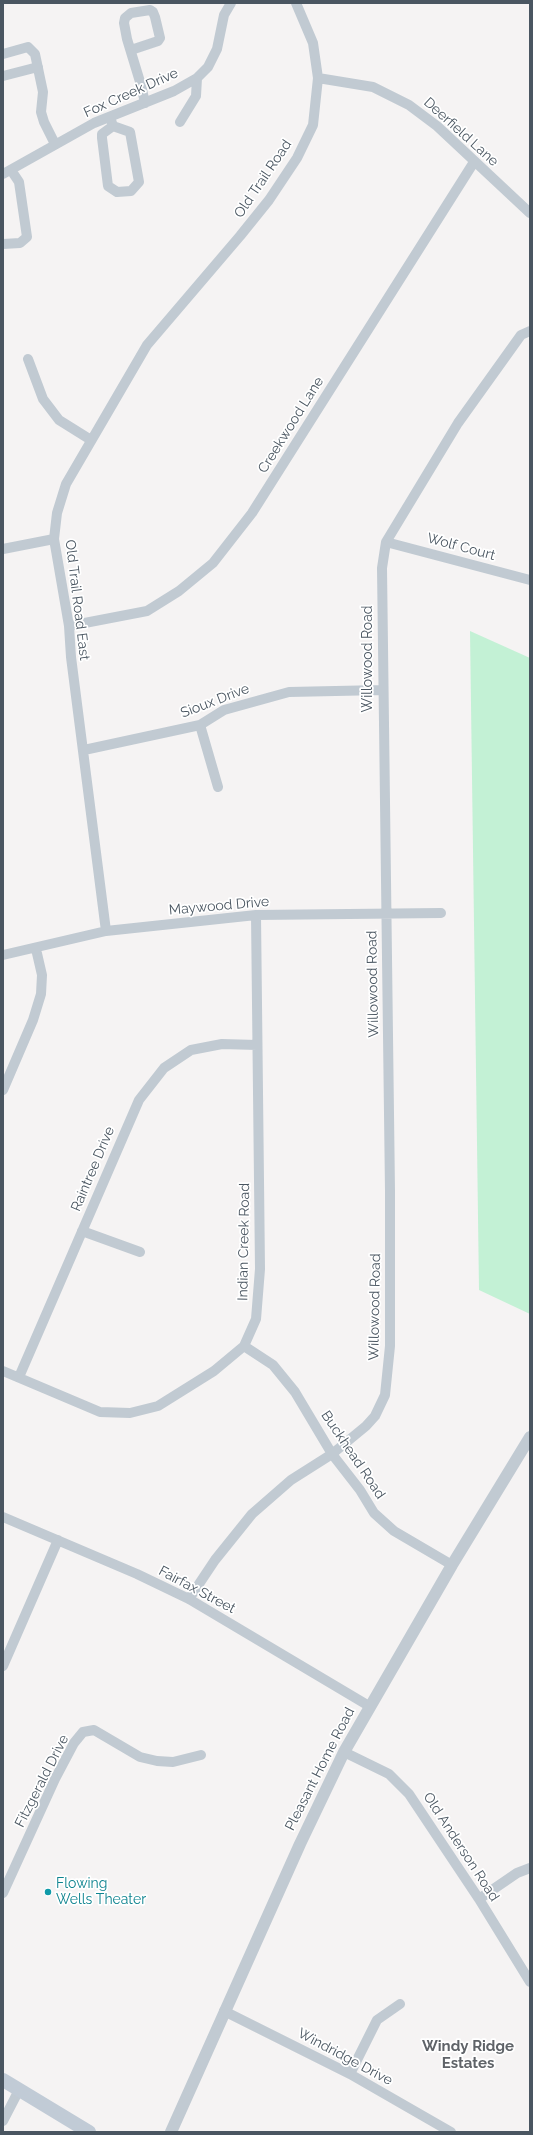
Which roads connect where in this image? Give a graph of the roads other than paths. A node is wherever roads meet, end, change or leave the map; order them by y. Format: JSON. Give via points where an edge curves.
{"nodes":[{"id":1,"x":231,"y":3,"type":"edge"},
{"id":2,"x":296,"y":3,"type":"edge"},
{"id":3,"x":131,"y":50,"type":"dead end"},
{"id":4,"x":3,"y":54,"type":"edge"},
{"id":5,"x":38,"y":67,"type":"junction"},
{"id":6,"x":3,"y":76,"type":"edge"},
{"id":7,"x":197,"y":78,"type":"junction"},
{"id":8,"x":318,"y":78,"type":"junction"},
{"id":9,"x":145,"y":102,"type":"junction"},
{"id":10,"x":112,"y":122,"type":"junction"},
{"id":11,"x":180,"y":122,"type":"dead end"},
{"id":12,"x":55,"y":144,"type":"junction"},
{"id":13,"x":474,"y":162,"type":"junction"},
{"id":14,"x":7,"y":172,"type":"edge"},
{"id":15,"x":530,"y":213,"type":"edge"},
{"id":16,"x":3,"y":244,"type":"edge"},
{"id":17,"x":197,"y":287,"type":"joint"},
{"id":18,"x":530,"y":331,"type":"edge"},
{"id":19,"x":28,"y":359,"type":"dead end"},
{"id":20,"x":92,"y":440,"type":"junction"},
{"id":21,"x":54,"y":539,"type":"junction"},
{"id":22,"x":386,"y":542,"type":"junction"},
{"id":23,"x":3,"y":549,"type":"edge"},
{"id":24,"x":530,"y":580,"type":"edge"},
{"id":25,"x":68,"y":626,"type":"junction"},
{"id":26,"x":382,"y":690,"type":"junction"},
{"id":27,"x":200,"y":725,"type":"junction"},
{"id":28,"x":84,"y":750,"type":"junction"},
{"id":29,"x":218,"y":787,"type":"dead end"},
{"id":30,"x":386,"y":913,"type":"junction"},
{"id":31,"x":441,"y":913,"type":"dead end"},
{"id":32,"x":256,"y":915,"type":"junction"},
{"id":33,"x":106,"y":932,"type":"junction"},
{"id":34,"x":36,"y":949,"type":"junction"},
{"id":35,"x":3,"y":955,"type":"edge"},
{"id":36,"x":257,"y":1045,"type":"junction"},
{"id":37,"x":3,"y":1090,"type":"edge"},
{"id":38,"x":82,"y":1231,"type":"junction"},
{"id":39,"x":140,"y":1252,"type":"dead end"},
{"id":40,"x":244,"y":1346,"type":"junction"},
{"id":41,"x":3,"y":1371,"type":"edge"},
{"id":42,"x":19,"y":1377,"type":"junction"},
{"id":43,"x":530,"y":1437,"type":"edge"},
{"id":44,"x":332,"y":1454,"type":"junction"},
{"id":45,"x":3,"y":1517,"type":"edge"},
{"id":46,"x":58,"y":1540,"type":"junction"},
{"id":47,"x":452,"y":1565,"type":"junction"},
{"id":48,"x":189,"y":1599,"type":"junction"},
{"id":49,"x":3,"y":1666,"type":"edge"},
{"id":50,"x":369,"y":1706,"type":"junction"},
{"id":51,"x":344,"y":1752,"type":"junction"},
{"id":52,"x":201,"y":1755,"type":"dead end"},
{"id":53,"x":530,"y":1868,"type":"edge"},
{"id":54,"x":3,"y":1893,"type":"edge"},
{"id":55,"x":479,"y":1899,"type":"junction"},
{"id":56,"x":530,"y":1982,"type":"edge"},
{"id":57,"x":400,"y":2004,"type":"dead end"},
{"id":58,"x":224,"y":2011,"type":"junction"},
{"id":59,"x":350,"y":2074,"type":"junction"},
{"id":60,"x":3,"y":2080,"type":"edge"},
{"id":61,"x":20,"y":2090,"type":"junction"},
{"id":62,"x":3,"y":2121,"type":"edge"},
{"id":63,"x":89,"y":2132,"type":"edge"},
{"id":64,"x":171,"y":2132,"type":"edge"},
{"id":65,"x":451,"y":2132,"type":"edge"}],
"edges":[{"from":1,"to":7,"type":"street","name":"Fox Creek Drive","via":[[224,15],[217,50],[208,67]]},
{"from":2,"to":8,"type":"street","name":"Old Trail Road","via":[[313,43]]},
{"from":3,"to":9,"type":"street"},
{"from":4,"to":5,"type":"street","via":[[28,47],[35,54]]},
{"from":5,"to":6,"type":"street"},
{"from":5,"to":12,"type":"street","via":[[43,92],[41,112]]},
{"from":7,"to":9,"type":"street","name":"Fox Creek Drive"},
{"from":7,"to":11,"type":"street","via":[[196,96]]},
{"from":8,"to":13,"type":"street","name":"Deerfield Lane","via":[[373,87],[409,105],[437,126]]},
{"from":8,"to":17,"type":"street","name":"Old Trail Road","via":[[313,124],[297,158],[269,200]]},
{"from":9,"to":10,"type":"street","name":"Fox Creek Drive"},
{"from":10,"to":10,"type":"street","via":[[126,129],[132,136],[139,182],[131,191],[117,192],[108,186],[102,134]]},
{"from":10,"to":12,"type":"street","name":"Fox Creek Drive","via":[[94,123]]},
{"from":12,"to":14,"type":"street","name":"Fox Creek Drive"},
{"from":13,"to":15,"type":"street","name":"Deerfield Lane"},
{"from":13,"to":25,"type":"street","name":"Creekwood Lane","via":[[252,513],[213,563],[179,591],[147,611]]},
{"from":14,"to":16,"type":"street","via":[[19,182],[27,237],[20,243]]},
{"from":17,"to":20,"type":"street","name":"Old Trail Road East","via":[[147,345]]},
{"from":18,"to":22,"type":"street","name":"Willowood Road","via":[[522,335],[458,423]]},
{"from":19,"to":20,"type":"street","via":[[43,399],[59,420]]},
{"from":20,"to":21,"type":"street","name":"Old Trail Road East","via":[[66,484],[57,514]]},
{"from":21,"to":23,"type":"street"},
{"from":21,"to":25,"type":"street","name":"Old Trail Road East"},
{"from":22,"to":24,"type":"street","name":"Wolf Court"},
{"from":22,"to":26,"type":"street","name":"Willowood Road","via":[[382,568]]},
{"from":25,"to":28,"type":"street","name":"Old Trail Road East"},
{"from":26,"to":27,"type":"street","name":"Sioux Drive","via":[[289,692],[224,710]]},
{"from":26,"to":30,"type":"street","name":"Willowood Road"},
{"from":27,"to":28,"type":"street","name":"Sioux Drive"},
{"from":27,"to":29,"type":"street"},
{"from":28,"to":33,"type":"street","name":"Old Trail Road East"},
{"from":30,"to":31,"type":"street","name":"Maywood Drive"},
{"from":30,"to":32,"type":"street","name":"Maywood Drive"},
{"from":30,"to":44,"type":"street","name":"Willowood Road","via":[[390,1346],[385,1394],[375,1416]]},
{"from":32,"to":33,"type":"street","name":"Maywood Drive"},
{"from":32,"to":36,"type":"street","name":"Indian Creek Road"},
{"from":33,"to":34,"type":"street","name":"Maywood Drive"},
{"from":34,"to":35,"type":"street","name":"Maywood Drive"},
{"from":34,"to":37,"type":"street","via":[[42,975],[41,994],[33,1020]]},
{"from":36,"to":38,"type":"street","name":"Raintree Drive","via":[[222,1044],[191,1050],[164,1068],[138,1100]]},
{"from":36,"to":40,"type":"street","name":"Indian Creek Road","via":[[260,1269],[256,1319]]},
{"from":38,"to":39,"type":"street"},
{"from":38,"to":42,"type":"street","name":"Raintree Drive"},
{"from":40,"to":42,"type":"street","name":"Indian Creek Road","via":[[214,1371],[158,1406],[130,1413],[100,1412]]},
{"from":40,"to":44,"type":"street","name":"Buckhead Road","via":[[272,1365],[295,1392]]},
{"from":41,"to":42,"type":"street","name":"Indian Creek Road"},
{"from":43,"to":47,"type":"street","name":"Pleasant Home Road"},
{"from":44,"to":47,"type":"street","name":"Buckhead Road","via":[[374,1513],[394,1532]]},
{"from":44,"to":48,"type":"street","name":"Willowood Road","via":[[291,1480],[252,1514],[215,1560]]},
{"from":45,"to":46,"type":"street","name":"Fairfax Street"},
{"from":46,"to":48,"type":"street","name":"Fairfax Street"},
{"from":46,"to":49,"type":"street"},
{"from":47,"to":50,"type":"street","name":"Pleasant Home Road"},
{"from":48,"to":50,"type":"street","name":"Fairfax Street"},
{"from":50,"to":51,"type":"street","name":"Pleasant Home Road"},
{"from":51,"to":55,"type":"street","name":"Old Anderson Road","via":[[389,1774],[400,1783]]},
{"from":51,"to":58,"type":"street","name":"Pleasant Home Road"},
{"from":52,"to":54,"type":"street","name":"Fitzgerald Drive","via":[[173,1762],[157,1761],[140,1757],[94,1730],[83,1732],[58,1773]]},
{"from":53,"to":55,"type":"street","via":[[517,1873]]},
{"from":55,"to":56,"type":"street","name":"Old Anderson Road"},
{"from":57,"to":59,"type":"street","via":[[377,2020]]},
{"from":58,"to":59,"type":"street","name":"Windridge Drive"},
{"from":58,"to":64,"type":"street","name":"Pleasant Home Road"},
{"from":59,"to":65,"type":"street","name":"Windridge Drive"},
{"from":60,"to":61,"type":"main road"},
{"from":61,"to":62,"type":"street"},
{"from":61,"to":63,"type":"main road"}]}
